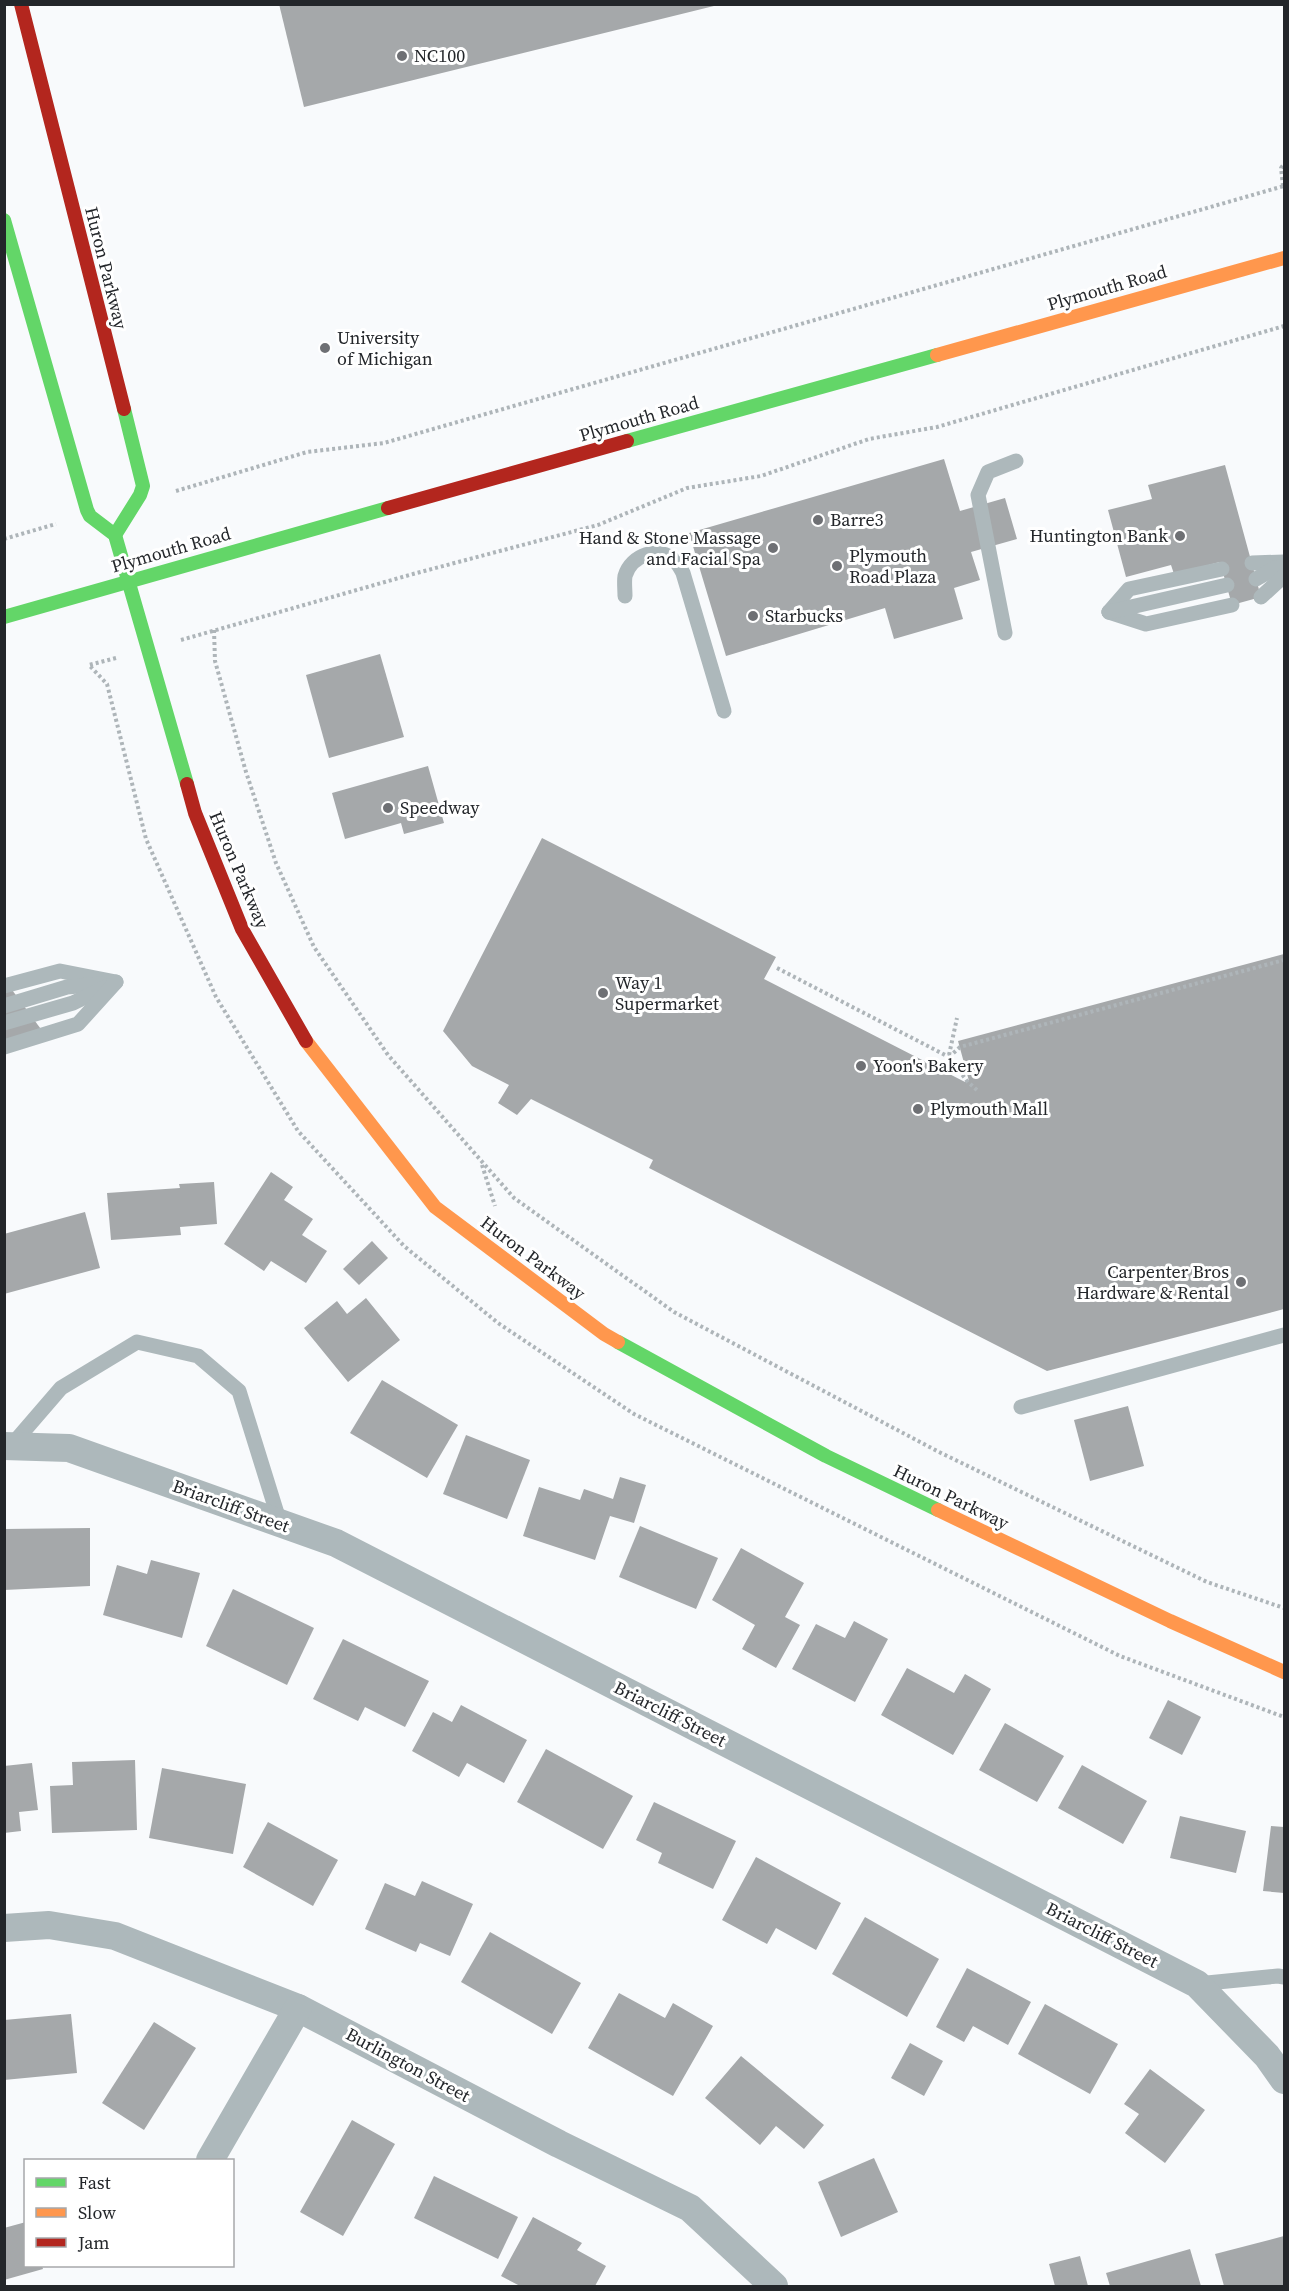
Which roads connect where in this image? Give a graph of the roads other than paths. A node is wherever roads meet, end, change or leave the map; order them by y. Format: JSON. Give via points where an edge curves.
{"nodes":[{"id":1,"x":21,"y":4,"type":"edge"},
{"id":2,"x":4,"y":220,"type":"edge"},
{"id":3,"x":1284,"y":258,"type":"edge"},
{"id":4,"x":1016,"y":462,"type":"dead end"},
{"id":5,"x":115,"y":535,"type":"junction"},
{"id":6,"x":1252,"y":563,"type":"dead end"},
{"id":7,"x":1284,"y":564,"type":"edge"},
{"id":8,"x":1222,"y":569,"type":"dead end"},
{"id":9,"x":1284,"y":576,"type":"edge"},
{"id":10,"x":1256,"y":579,"type":"dead end"},
{"id":11,"x":129,"y":581,"type":"junction"},
{"id":12,"x":1227,"y":585,"type":"dead end"},
{"id":13,"x":625,"y":596,"type":"dead end"},
{"id":14,"x":1261,"y":597,"type":"dead end"},
{"id":15,"x":1232,"y":605,"type":"dead end"},
{"id":16,"x":1109,"y":612,"type":"junction"},
{"id":17,"x":4,"y":617,"type":"edge"},
{"id":18,"x":1005,"y":633,"type":"dead end"},
{"id":19,"x":724,"y":711,"type":"dead end"},
{"id":20,"x":116,"y":982,"type":"junction"},
{"id":21,"x":4,"y":986,"type":"edge"},
{"id":22,"x":4,"y":1006,"type":"edge"},
{"id":23,"x":4,"y":1023,"type":"edge"},
{"id":24,"x":4,"y":1047,"type":"edge"},
{"id":25,"x":1284,"y":1335,"type":"edge"},
{"id":26,"x":1021,"y":1407,"type":"dead end"},
{"id":27,"x":8,"y":1446,"type":"edge"},
{"id":28,"x":280,"y":1523,"type":"junction"},
{"id":29,"x":1284,"y":1672,"type":"edge"},
{"id":30,"x":4,"y":1928,"type":"edge"},
{"id":31,"x":1284,"y":1977,"type":"edge"},
{"id":32,"x":1197,"y":1983,"type":"junction"},
{"id":33,"x":298,"y":2008,"type":"junction"},
{"id":34,"x":1284,"y":2080,"type":"edge"},
{"id":35,"x":211,"y":2159,"type":"edge"},
{"id":36,"x":774,"y":2286,"type":"edge"}],
"edges":[{"from":1,"to":5,"type":"main road","name":"Huron Parkway","via":[[143,486]]},
{"from":2,"to":5,"type":"main road","via":[[87,510]]},
{"from":3,"to":11,"type":"main road","name":"Plymouth Road"},
{"from":4,"to":18,"type":"lane","via":[[988,472],[978,495]]},
{"from":5,"to":11,"type":"main road","name":"Huron Parkway"},
{"from":6,"to":7,"type":"lane"},
{"from":7,"to":10,"type":"lane"},
{"from":8,"to":16,"type":"lane","via":[[1129,589]]},
{"from":9,"to":14,"type":"lane"},
{"from":11,"to":17,"type":"main road","name":"Plymouth Road"},
{"from":11,"to":29,"type":"main road","name":"Huron Parkway","via":[[195,813],[242,929],[300,1034],[435,1207],[604,1334],[826,1456]]},
{"from":12,"to":16,"type":"lane"},
{"from":13,"to":19,"type":"lane","via":[[626,576],[632,563],[645,553],[660,553],[674,560],[683,573]]},
{"from":15,"to":16,"type":"lane","via":[[1146,624]]},
{"from":20,"to":21,"type":"lane","via":[[60,971]]},
{"from":20,"to":22,"type":"lane","via":[[67,987]]},
{"from":20,"to":23,"type":"lane","via":[[73,1003]]},
{"from":20,"to":24,"type":"lane","via":[[78,1024]]},
{"from":25,"to":26,"type":"lane"},
{"from":27,"to":28,"type":"street","name":"Briarcliff Street","via":[[69,1448]]},
{"from":27,"to":28,"type":"lane","via":[[61,1388],[137,1342],[198,1356],[239,1391]]},
{"from":28,"to":32,"type":"street","name":"Briarcliff Street","via":[[336,1543]]},
{"from":30,"to":33,"type":"street","name":"Burlington Street","via":[[49,1925],[115,1936]]},
{"from":31,"to":32,"type":"lane"},
{"from":32,"to":34,"type":"street","name":"Briarcliff Street","via":[[1267,2056]]},
{"from":33,"to":35,"type":"street"},
{"from":33,"to":36,"type":"street","name":"Burlington Street","via":[[690,2208]]}]}
